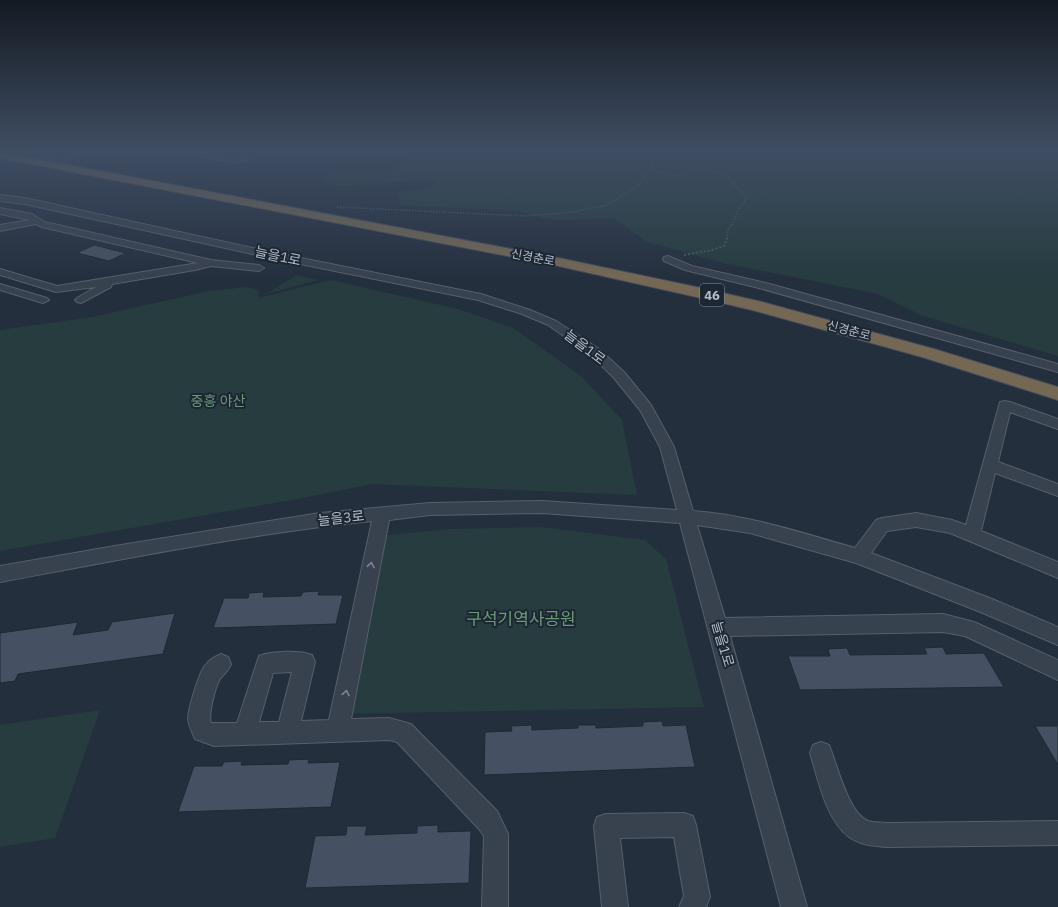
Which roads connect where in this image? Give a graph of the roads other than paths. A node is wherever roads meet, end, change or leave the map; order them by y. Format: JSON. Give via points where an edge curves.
{"nodes":[{"id":1,"x":223,"y":193,"type":"edge"},
{"id":2,"x":231,"y":193,"type":"edge"},
{"id":3,"x":0,"y":198,"type":"edge"},
{"id":4,"x":0,"y":211,"type":"edge"},
{"id":5,"x":360,"y":217,"type":"junction"},
{"id":6,"x":39,"y":220,"type":"junction"},
{"id":7,"x":0,"y":228,"type":"edge"},
{"id":8,"x":668,"y":259,"type":"road end"},
{"id":9,"x":211,"y":262,"type":"junction"},
{"id":10,"x":259,"y":268,"type":"dead end"},
{"id":11,"x":0,"y":272,"type":"edge"},
{"id":12,"x":111,"y":281,"type":"junction"},
{"id":13,"x":37,"y":283,"type":"junction"},
{"id":14,"x":0,"y":287,"type":"edge"},
{"id":15,"x":18,"y":292,"type":"junction"},
{"id":16,"x":43,"y":300,"type":"dead end"},
{"id":17,"x":81,"y":300,"type":"dead end"},
{"id":18,"x":1058,"y":368,"type":"edge"},
{"id":19,"x":1058,"y":384,"type":"edge"},
{"id":20,"x":1058,"y":394,"type":"edge"},
{"id":21,"x":1058,"y":424,"type":"edge"},
{"id":22,"x":989,"y":465,"type":"junction"},
{"id":23,"x":1058,"y":490,"type":"edge"},
{"id":24,"x":382,"y":514,"type":"junction"},
{"id":25,"x":686,"y":517,"type":"junction"},
{"id":26,"x":972,"y":534,"type":"junction"},
{"id":27,"x":859,"y":556,"type":"junction"},
{"id":28,"x":1058,"y":570,"type":"edge"},
{"id":29,"x":0,"y":574,"type":"edge"},
{"id":30,"x":718,"y":626,"type":"junction"},
{"id":31,"x":1058,"y":636,"type":"edge"},
{"id":32,"x":221,"y":664,"type":"dead end"},
{"id":33,"x":1058,"y":670,"type":"edge"},
{"id":34,"x":338,"y":731,"type":"junction"},
{"id":35,"x":287,"y":733,"type":"junction"},
{"id":36,"x":245,"y":734,"type":"junction"},
{"id":37,"x":821,"y":753,"type":"dead end"},
{"id":38,"x":1058,"y":834,"type":"edge"},
{"id":39,"x":495,"y":907,"type":"edge"},
{"id":40,"x":615,"y":907,"type":"edge"},
{"id":41,"x":692,"y":907,"type":"edge"},
{"id":42,"x":794,"y":907,"type":"edge"}],
"edges":[{"from":1,"to":5,"type":"highway","name":"신경춘로","number":"46"},
{"from":2,"to":5,"type":"highway","name":"신경춘로","number":"46"},
{"from":3,"to":25,"type":"street","name":"늘을1로","via":[[25,201],[266,254],[481,297],[552,323],[596,352],[646,408],[667,447]]},
{"from":4,"to":6,"type":"street"},
{"from":5,"to":19,"type":"highway","name":"신경춘로","number":"46","via":[[614,266],[759,298],[916,340]]},
{"from":5,"to":20,"type":"highway","name":"신경춘로","number":"46","via":[[756,306],[928,353]]},
{"from":6,"to":7,"type":"street"},
{"from":6,"to":9,"type":"street","via":[[42,224]]},
{"from":8,"to":18,"type":"street","via":[[689,268],[762,285]]},
{"from":9,"to":10,"type":"street"},
{"from":9,"to":12,"type":"street"},
{"from":11,"to":13,"type":"street"},
{"from":12,"to":13,"type":"street","via":[[56,289]]},
{"from":12,"to":17,"type":"street"},
{"from":13,"to":15,"type":"street"},
{"from":14,"to":15,"type":"street"},
{"from":15,"to":16,"type":"street"},
{"from":21,"to":22,"type":"street","via":[[1005,406]]},
{"from":22,"to":23,"type":"street"},
{"from":22,"to":26,"type":"street"},
{"from":24,"to":25,"type":"street","name":"늘을3로","via":[[430,509],[542,507]]},
{"from":24,"to":29,"type":"street","name":"늘을3로","via":[[320,520]]},
{"from":34,"to":24,"type":"street","one_way":true},
{"from":25,"to":27,"type":"street","name":"늘을3로","via":[[750,526]]},
{"from":25,"to":30,"type":"street","name":"늘을1로"},
{"from":26,"to":27,"type":"street","via":[[916,520],[882,525]]},
{"from":26,"to":28,"type":"street"},
{"from":27,"to":31,"type":"street","name":"늘을3로"},
{"from":30,"to":33,"type":"street","via":[[943,623],[967,628]]},
{"from":30,"to":42,"type":"street","name":"늘을1로"},
{"from":32,"to":36,"type":"street","via":[[211,674],[203,697],[199,719],[203,731],[214,735]]},
{"from":34,"to":35,"type":"street"},
{"from":34,"to":39,"type":"street","via":[[389,729],[403,732],[488,820],[496,834]]},
{"from":35,"to":36,"type":"street"},
{"from":35,"to":36,"type":"street","via":[[305,662],[266,663]]},
{"from":37,"to":38,"type":"street","via":[[838,803],[849,821],[867,833]]},
{"from":40,"to":41,"type":"street","via":[[606,826],[684,825],[697,897]]}]}
